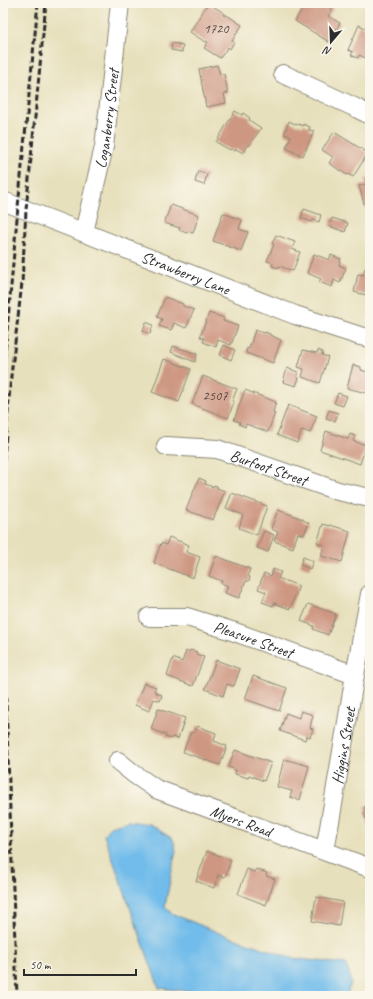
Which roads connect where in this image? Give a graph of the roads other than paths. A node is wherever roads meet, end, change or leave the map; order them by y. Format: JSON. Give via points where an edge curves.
{"nodes":[{"id":1,"x":120,"y":3,"type":"edge"},
{"id":2,"x":283,"y":74,"type":"dead end"},
{"id":3,"x":370,"y":116,"type":"edge"},
{"id":4,"x":3,"y":201,"type":"edge"},
{"id":5,"x":84,"y":232,"type":"junction"},
{"id":6,"x":370,"y":338,"type":"edge"},
{"id":7,"x":166,"y":446,"type":"dead end"},
{"id":8,"x":370,"y":498,"type":"edge"},
{"id":9,"x":370,"y":594,"type":"edge"},
{"id":10,"x":149,"y":617,"type":"dead end"},
{"id":11,"x":355,"y":675,"type":"junction"},
{"id":12,"x":118,"y":760,"type":"dead end"},
{"id":13,"x":326,"y":851,"type":"junction"},
{"id":14,"x":370,"y":868,"type":"edge"}],
"edges":[{"from":1,"to":5,"type":"street","name":"Loganberry Street","via":[[104,147]]},
{"from":2,"to":3,"type":"street"},
{"from":4,"to":5,"type":"street","name":"Strawberry Lane"},
{"from":5,"to":6,"type":"street","name":"Strawberry Lane","via":[[295,315]]},
{"from":7,"to":8,"type":"street","name":"Burfoot Street","via":[[217,449],[338,491]]},
{"from":9,"to":11,"type":"street","name":"Higgins Street"},
{"from":10,"to":11,"type":"street","name":"Pleasure Street","via":[[187,617]]},
{"from":11,"to":13,"type":"street","name":"Higgins Street"},
{"from":12,"to":13,"type":"street","name":"Myers Road","via":[[156,789]]},
{"from":13,"to":14,"type":"street","name":"Myers Road"}]}
